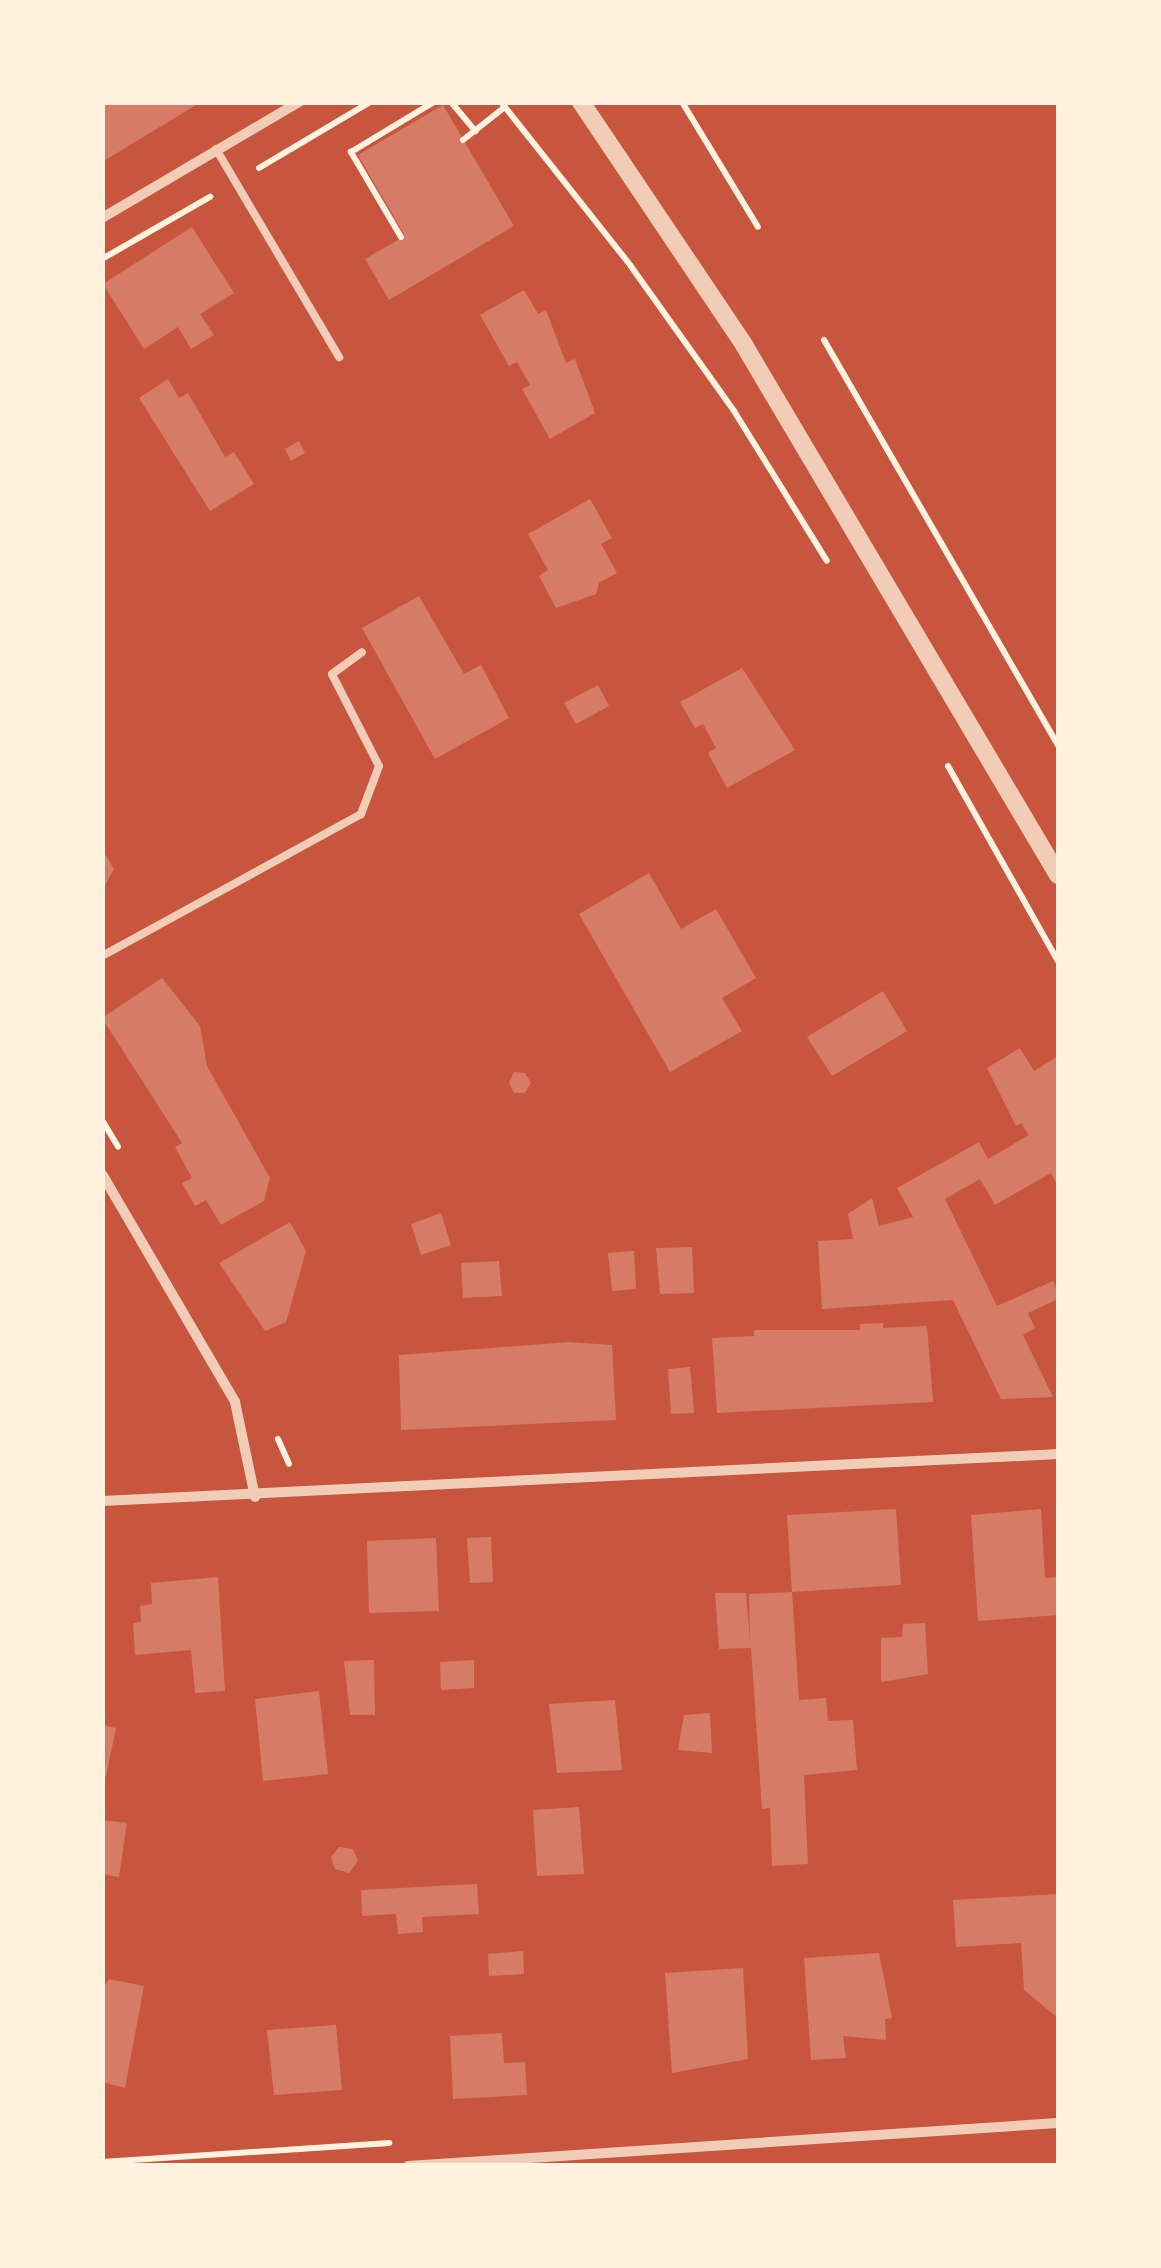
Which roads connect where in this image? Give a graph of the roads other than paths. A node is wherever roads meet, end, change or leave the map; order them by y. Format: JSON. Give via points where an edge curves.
{"nodes":[{"id":1,"x":299,"y":102,"type":"edge"},
{"id":2,"x":581,"y":102,"type":"edge"},
{"id":3,"x":216,"y":150,"type":"junction"},
{"id":4,"x":102,"y":218,"type":"edge"},
{"id":5,"x":340,"y":357,"type":"dead end"},
{"id":6,"x":362,"y":652,"type":"dead end"},
{"id":7,"x":1058,"y":875,"type":"edge"},
{"id":8,"x":102,"y":956,"type":"edge"},
{"id":9,"x":102,"y":1174,"type":"edge"},
{"id":10,"x":1058,"y":1454,"type":"edge"},
{"id":11,"x":255,"y":1497,"type":"junction"},
{"id":12,"x":102,"y":1501,"type":"edge"},
{"id":13,"x":1058,"y":2122,"type":"edge"},
{"id":14,"x":408,"y":2166,"type":"edge"}],
"edges":[{"from":1,"to":3,"type":"street"},
{"from":2,"to":7,"type":"street","via":[[744,345]]},
{"from":3,"to":4,"type":"street"},
{"from":3,"to":5,"type":"lane"},
{"from":6,"to":8,"type":"lane","via":[[332,674],[379,766],[361,814]]},
{"from":9,"to":11,"type":"street","via":[[235,1402]]},
{"from":10,"to":11,"type":"street"},
{"from":11,"to":12,"type":"street"},
{"from":13,"to":14,"type":"street"}]}
